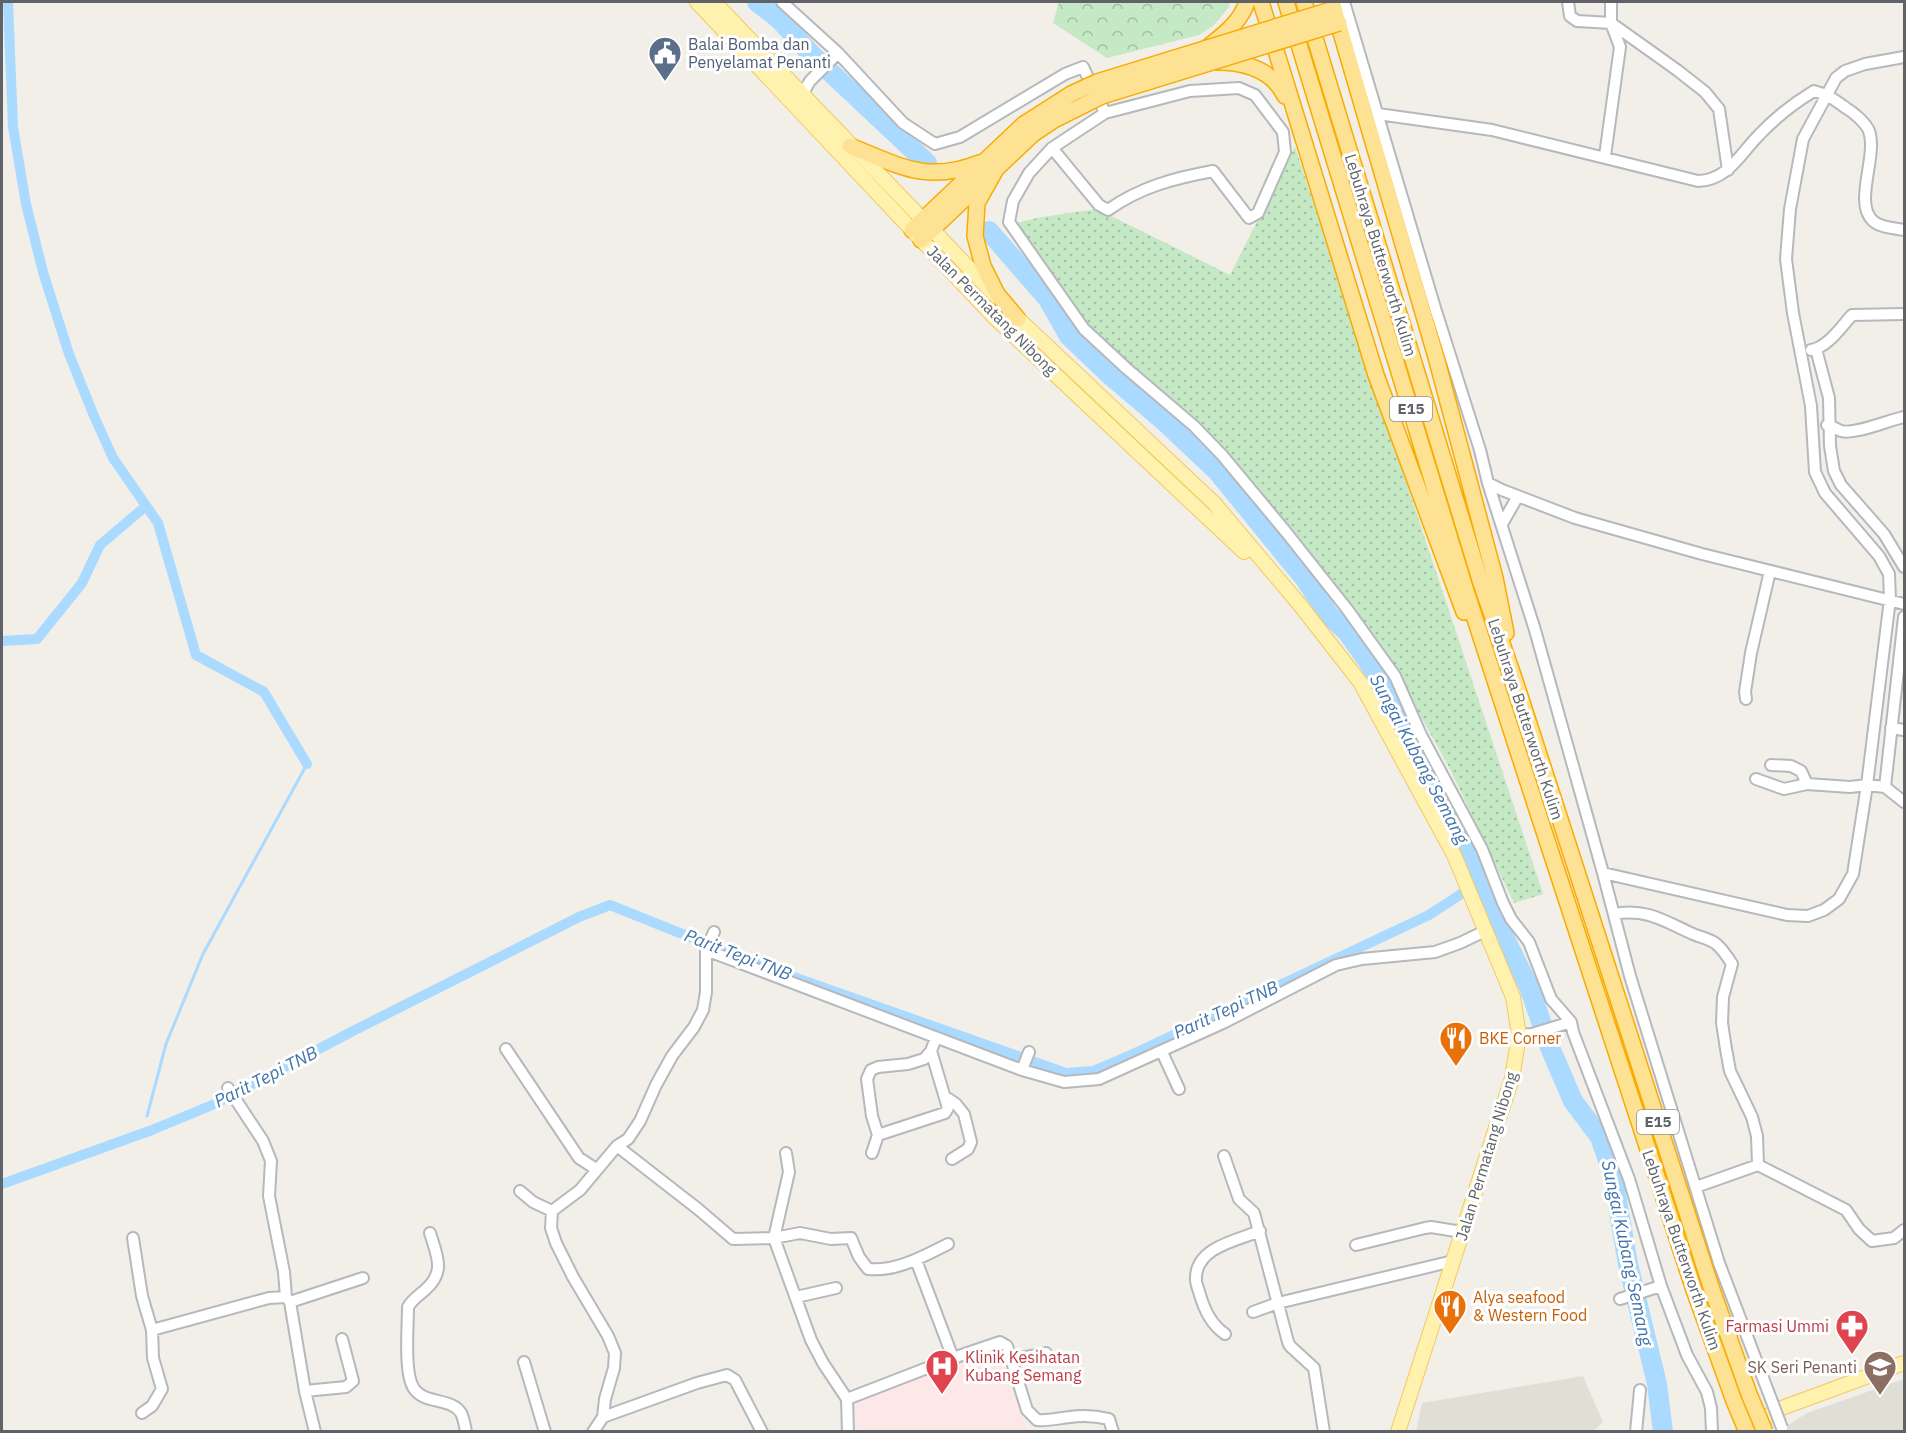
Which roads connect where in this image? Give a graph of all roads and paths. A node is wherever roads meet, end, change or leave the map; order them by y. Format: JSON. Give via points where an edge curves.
{"nodes":[{"id":1,"x":697,"y":2,"type":"edge"},
{"id":2,"x":714,"y":2,"type":"edge"},
{"id":3,"x":782,"y":2,"type":"edge"},
{"id":4,"x":1247,"y":2,"type":"edge"},
{"id":5,"x":1261,"y":2,"type":"edge"},
{"id":6,"x":1286,"y":2,"type":"edge"},
{"id":7,"x":1304,"y":2,"type":"edge"},
{"id":8,"x":1568,"y":2,"type":"edge"},
{"id":9,"x":1611,"y":2,"type":"edge"},
{"id":10,"x":1337,"y":9,"type":"edge"},
{"id":11,"x":1611,"y":23,"type":"junction"},
{"id":12,"x":1272,"y":36,"type":"junction"},
{"id":13,"x":1209,"y":55,"type":"junction"},
{"id":14,"x":834,"y":56,"type":"junction"},
{"id":15,"x":1905,"y":57,"type":"edge"},
{"id":16,"x":806,"y":87,"type":"junction"},
{"id":17,"x":1828,"y":95,"type":"junction"},
{"id":18,"x":1106,"y":113,"type":"junction"},
{"id":19,"x":1378,"y":114,"type":"junction"},
{"id":20,"x":1302,"y":131,"type":"junction"},
{"id":21,"x":850,"y":146,"type":"junction"},
{"id":22,"x":1052,"y":148,"type":"junction"},
{"id":23,"x":1605,"y":156,"type":"junction"},
{"id":24,"x":991,"y":165,"type":"junction"},
{"id":25,"x":1728,"y":170,"type":"junction"},
{"id":26,"x":1905,"y":225,"type":"edge"},
{"id":27,"x":922,"y":230,"type":"junction"},
{"id":28,"x":1904,"y":230,"type":"edge"},
{"id":29,"x":1905,"y":314,"type":"edge"},
{"id":30,"x":1018,"y":319,"type":"junction"},
{"id":31,"x":1816,"y":349,"type":"junction"},
{"id":32,"x":1801,"y":351,"type":"junction"},
{"id":33,"x":1905,"y":417,"type":"edge"},
{"id":34,"x":1814,"y":423,"type":"junction"},
{"id":35,"x":1831,"y":425,"type":"junction"},
{"id":36,"x":1488,"y":483,"type":"junction"},
{"id":37,"x":1518,"y":496,"type":"junction"},
{"id":38,"x":1502,"y":524,"type":"junction"},
{"id":39,"x":1905,"y":567,"type":"edge"},
{"id":40,"x":1770,"y":571,"type":"junction"},
{"id":41,"x":1890,"y":599,"type":"junction"},
{"id":42,"x":1905,"y":604,"type":"edge"},
{"id":43,"x":1300,"y":605,"type":"junction"},
{"id":44,"x":1905,"y":617,"type":"edge"},
{"id":45,"x":1515,"y":681,"type":"junction"},
{"id":46,"x":1497,"y":687,"type":"junction"},
{"id":47,"x":1746,"y":699,"type":"dead end"},
{"id":48,"x":1891,"y":728,"type":"junction"},
{"id":49,"x":1905,"y":730,"type":"edge"},
{"id":50,"x":1772,"y":765,"type":"dead end"},
{"id":51,"x":1756,"y":779,"type":"dead end"},
{"id":52,"x":1807,"y":784,"type":"junction"},
{"id":53,"x":1867,"y":785,"type":"junction"},
{"id":54,"x":1885,"y":787,"type":"junction"},
{"id":55,"x":1905,"y":802,"type":"edge"},
{"id":56,"x":1603,"y":873,"type":"junction"},
{"id":57,"x":1614,"y":914,"type":"junction"},
{"id":58,"x":1485,"y":932,"type":"junction"},
{"id":59,"x":713,"y":934,"type":"dead end"},
{"id":60,"x":707,"y":948,"type":"junction"},
{"id":61,"x":1568,"y":1023,"type":"junction"},
{"id":62,"x":1526,"y":1035,"type":"junction"},
{"id":63,"x":936,"y":1038,"type":"junction"},
{"id":64,"x":506,"y":1049,"type":"dead end"},
{"id":65,"x":931,"y":1051,"type":"junction"},
{"id":66,"x":1162,"y":1052,"type":"junction"},
{"id":67,"x":1029,"y":1053,"type":"dead end"},
{"id":68,"x":1023,"y":1068,"type":"junction"},
{"id":69,"x":229,"y":1089,"type":"dead end"},
{"id":70,"x":1179,"y":1089,"type":"dead end"},
{"id":71,"x":947,"y":1098,"type":"junction"},
{"id":72,"x":878,"y":1135,"type":"junction"},
{"id":73,"x":616,"y":1146,"type":"junction"},
{"id":74,"x":786,"y":1153,"type":"dead end"},
{"id":75,"x":872,"y":1153,"type":"dead end"},
{"id":76,"x":1224,"y":1156,"type":"dead end"},
{"id":77,"x":952,"y":1159,"type":"dead end"},
{"id":78,"x":1758,"y":1165,"type":"junction"},
{"id":79,"x":596,"y":1169,"type":"junction"},
{"id":80,"x":1696,"y":1187,"type":"junction"},
{"id":81,"x":520,"y":1191,"type":"dead end"},
{"id":82,"x":552,"y":1211,"type":"junction"},
{"id":83,"x":1905,"y":1230,"type":"edge"},
{"id":84,"x":1260,"y":1231,"type":"junction"},
{"id":85,"x":1462,"y":1232,"type":"junction"},
{"id":86,"x":430,"y":1233,"type":"dead end"},
{"id":87,"x":133,"y":1238,"type":"dead end"},
{"id":88,"x":774,"y":1238,"type":"junction"},
{"id":89,"x":948,"y":1244,"type":"dead end"},
{"id":90,"x":1356,"y":1245,"type":"dead end"},
{"id":91,"x":916,"y":1260,"type":"junction"},
{"id":92,"x":1453,"y":1261,"type":"junction"},
{"id":93,"x":363,"y":1278,"type":"dead end"},
{"id":94,"x":1661,"y":1286,"type":"junction"},
{"id":95,"x":836,"y":1288,"type":"dead end"},
{"id":96,"x":796,"y":1297,"type":"junction"},
{"id":97,"x":1623,"y":1298,"type":"dead end"},
{"id":98,"x":288,"y":1300,"type":"junction"},
{"id":99,"x":1278,"y":1303,"type":"junction"},
{"id":100,"x":1253,"y":1312,"type":"dead end"},
{"id":101,"x":152,"y":1330,"type":"junction"},
{"id":102,"x":1224,"y":1334,"type":"dead end"},
{"id":103,"x":342,"y":1339,"type":"dead end"},
{"id":104,"x":1047,"y":1353,"type":"dead end"},
{"id":105,"x":953,"y":1358,"type":"junction"},
{"id":106,"x":1011,"y":1360,"type":"junction"},
{"id":107,"x":524,"y":1362,"type":"dead end"},
{"id":108,"x":1905,"y":1363,"type":"edge"},
{"id":109,"x":1640,"y":1390,"type":"dead end"},
{"id":110,"x":305,"y":1391,"type":"junction"},
{"id":111,"x":847,"y":1399,"type":"junction"},
{"id":112,"x":142,"y":1413,"type":"dead end"},
{"id":113,"x":603,"y":1417,"type":"junction"},
{"id":114,"x":1782,"y":1428,"type":"dead end"},
{"id":115,"x":315,"y":1431,"type":"edge"},
{"id":116,"x":466,"y":1431,"type":"edge"},
{"id":117,"x":545,"y":1431,"type":"edge"},
{"id":118,"x":593,"y":1431,"type":"edge"},
{"id":119,"x":762,"y":1431,"type":"edge"},
{"id":120,"x":848,"y":1431,"type":"edge"},
{"id":121,"x":1113,"y":1431,"type":"edge"},
{"id":122,"x":1324,"y":1431,"type":"edge"},
{"id":123,"x":1398,"y":1431,"type":"edge"},
{"id":124,"x":1636,"y":1431,"type":"edge"},
{"id":125,"x":1712,"y":1431,"type":"edge"},
{"id":126,"x":1745,"y":1431,"type":"edge"},
{"id":127,"x":1765,"y":1431,"type":"edge"}],
"edges":[{"from":1,"to":27,"type":"main road","name":"Jalan Permatang Nibong"},
{"from":2,"to":16,"type":"main road","name":"Jalan Permatang Nibong"},
{"from":3,"to":14,"type":"street"},
{"from":4,"to":13,"type":"highway","via":[[1233,27]]},
{"from":5,"to":12,"type":"highway"},
{"from":6,"to":46,"type":"highway","name":"Lebuhraya Butterworth Kulim","number":"E15"},
{"from":7,"to":45,"type":"highway","name":"Lebuhraya Butterworth Kulim","number":"E15"},
{"from":8,"to":11,"type":"street","via":[[1570,16],[1577,21]]},
{"from":9,"to":11,"type":"street"},
{"from":10,"to":12,"type":"highway","bridge":true},
{"from":10,"to":19,"type":"street"},
{"from":10,"to":45,"type":"highway","via":[[1496,578]]},
{"from":11,"to":23,"type":"street","via":[[1620,47]]},
{"from":11,"to":25,"type":"street","via":[[1706,92],[1719,109]]},
{"from":12,"to":13,"type":"highway","bridge":true},
{"from":12,"to":20,"type":"highway"},
{"from":13,"to":20,"type":"highway","bridge":true,"via":[[1259,69],[1279,84]]},
{"from":13,"to":24,"type":"highway","bridge":true,"via":[[1097,82],[1071,94]]},
{"from":14,"to":16,"type":"street"},
{"from":14,"to":18,"type":"street","via":[[903,123],[935,144],[960,137],[1083,67]]},
{"from":15,"to":17,"type":"street","via":[[1845,71],[1836,78]]},
{"from":16,"to":21,"type":"main road","name":"Jalan Permatang Nibong"},
{"from":17,"to":25,"type":"street","via":[[1814,91],[1793,104],[1759,134]]},
{"from":17,"to":28,"type":"street","via":[[1869,129],[1867,212],[1881,226]]},
{"from":17,"to":32,"type":"street","via":[[1803,139],[1790,209],[1786,259]]},
{"from":18,"to":22,"type":"street"},
{"from":18,"to":22,"type":"street","via":[[1190,91],[1239,88],[1255,95],[1270,112],[1283,132],[1285,152],[1258,213],[1249,218],[1213,171],[1176,178],[1127,197],[1108,210],[1099,205]]},
{"from":19,"to":23,"type":"street","via":[[1492,130]]},
{"from":19,"to":36,"type":"street"},
{"from":20,"to":46,"type":"highway","via":[[1376,375],[1455,591]]},
{"from":21,"to":24,"type":"highway","via":[[931,174]]},
{"from":21,"to":27,"type":"main road","name":"Jalan Permatang Nibong"},
{"from":22,"to":61,"type":"street","via":[[1029,173],[1013,201],[1009,222],[1084,329],[1222,455],[1347,609],[1395,676],[1421,735],[1482,849],[1503,903],[1529,942],[1551,999]]},
{"from":23,"to":25,"type":"street","via":[[1698,181],[1711,180]]},
{"from":24,"to":27,"type":"highway"},
{"from":24,"to":30,"type":"highway","via":[[977,203],[975,236],[983,266],[997,294]]},
{"from":26,"to":28,"type":"street"},
{"from":27,"to":30,"type":"main road","name":"Jalan Permatang Nibong"},
{"from":27,"to":43,"type":"main road","name":"Jalan Permatang Nibong","via":[[995,318]]},
{"from":29,"to":31,"type":"street","via":[[1852,315]]},
{"from":30,"to":43,"type":"main road","name":"Jalan Permatang Nibong","via":[[1214,503]]},
{"from":31,"to":32,"type":"street"},
{"from":31,"to":35,"type":"street","via":[[1829,398]]},
{"from":32,"to":34,"type":"street"},
{"from":33,"to":35,"type":"street","via":[[1842,432]]},
{"from":34,"to":35,"type":"street"},
{"from":34,"to":41,"type":"street","via":[[1815,472],[1825,492],[1879,556],[1889,574]]},
{"from":35,"to":39,"type":"street","via":[[1834,471],[1841,485],[1884,534]]},
{"from":36,"to":37,"type":"street"},
{"from":36,"to":38,"type":"street"},
{"from":37,"to":38,"type":"street"},
{"from":37,"to":40,"type":"street","via":[[1575,518]]},
{"from":38,"to":56,"type":"street"},
{"from":40,"to":41,"type":"street"},
{"from":40,"to":47,"type":"street","via":[[1751,653]]},
{"from":41,"to":42,"type":"street"},
{"from":41,"to":53,"type":"street"},
{"from":43,"to":58,"type":"main road","name":"Jalan Permatang Nibong","via":[[1360,682],[1454,855]]},
{"from":44,"to":48,"type":"street"},
{"from":45,"to":127,"type":"highway","name":"Lebuhraya Butterworth Kulim","number":"E15","bridge":true,"via":[[1710,1284]]},
{"from":46,"to":126,"type":"highway","name":"Lebuhraya Butterworth Kulim","number":"E15","bridge":true,"via":[[1694,1290]]},
{"from":48,"to":49,"type":"street"},
{"from":48,"to":54,"type":"street"},
{"from":50,"to":52,"type":"street","via":[[1801,771]]},
{"from":51,"to":52,"type":"street","via":[[1784,789]]},
{"from":52,"to":53,"type":"street"},
{"from":53,"to":54,"type":"street"},
{"from":53,"to":56,"type":"street","via":[[1853,874],[1839,899],[1808,916],[1787,915]]},
{"from":54,"to":55,"type":"street"},
{"from":56,"to":57,"type":"street"},
{"from":57,"to":78,"type":"street","via":[[1636,912],[1672,922],[1713,941],[1732,964],[1723,997],[1722,1023],[1730,1071],[1757,1136]]},
{"from":57,"to":80,"type":"street"},
{"from":58,"to":62,"type":"main road","name":"Jalan Permatang Nibong"},
{"from":58,"to":66,"type":"street","via":[[1435,952],[1336,965]]},
{"from":59,"to":60,"type":"street"},
{"from":60,"to":63,"type":"street"},
{"from":60,"to":73,"type":"street","via":[[703,1010],[672,1056],[640,1121],[628,1139]]},
{"from":61,"to":62,"type":"street"},
{"from":61,"to":94,"type":"street","via":[[1629,1179]]},
{"from":62,"to":85,"type":"main road","name":"Jalan Permatang Nibong"},
{"from":63,"to":65,"type":"street"},
{"from":63,"to":68,"type":"street"},
{"from":64,"to":79,"type":"street","via":[[579,1158]]},
{"from":65,"to":71,"type":"street"},
{"from":65,"to":72,"type":"street","via":[[924,1059],[871,1070],[867,1078]]},
{"from":66,"to":68,"type":"street","via":[[1099,1079],[1064,1082]]},
{"from":66,"to":70,"type":"street"},
{"from":67,"to":68,"type":"street"},
{"from":69,"to":98,"type":"street","via":[[271,1161],[269,1196]]},
{"from":71,"to":72,"type":"street","via":[[945,1113]]},
{"from":71,"to":77,"type":"street","via":[[964,1114],[971,1142],[968,1149]]},
{"from":72,"to":75,"type":"street"},
{"from":73,"to":79,"type":"street"},
{"from":73,"to":88,"type":"street","via":[[733,1239]]},
{"from":74,"to":88,"type":"street","via":[[789,1172]]},
{"from":76,"to":84,"type":"street","via":[[1239,1199],[1254,1213]]},
{"from":78,"to":80,"type":"street"},
{"from":78,"to":83,"type":"street","via":[[1846,1210],[1872,1241],[1894,1238]]},
{"from":79,"to":82,"type":"street","via":[[580,1190]]},
{"from":80,"to":114,"type":"street","bridge":true,"via":[[1719,1263]]},
{"from":81,"to":82,"type":"street"},
{"from":82,"to":113,"type":"street","via":[[551,1228],[556,1243],[615,1353]]},
{"from":84,"to":99,"type":"street"},
{"from":84,"to":102,"type":"street","via":[[1209,1252],[1199,1262],[1195,1279],[1206,1313]]},
{"from":85,"to":90,"type":"street","via":[[1431,1227]]},
{"from":85,"to":92,"type":"main road","name":"Jalan Permatang Nibong"},
{"from":86,"to":116,"type":"street","via":[[438,1271],[408,1307],[408,1375],[413,1388],[422,1396],[456,1408]]},
{"from":87,"to":101,"type":"street"},
{"from":88,"to":91,"type":"street","via":[[800,1233],[851,1238],[868,1269]]},
{"from":88,"to":96,"type":"street"},
{"from":89,"to":91,"type":"street"},
{"from":91,"to":105,"type":"street"},
{"from":92,"to":99,"type":"street"},
{"from":92,"to":123,"type":"main road","name":"Jalan Permatang Nibong"},
{"from":93,"to":98,"type":"street"},
{"from":94,"to":97,"type":"street"},
{"from":94,"to":125,"type":"street","via":[[1687,1355],[1707,1392]]},
{"from":95,"to":96,"type":"street"},
{"from":96,"to":111,"type":"street","via":[[811,1340]]},
{"from":98,"to":101,"type":"street","via":[[269,1298]]},
{"from":98,"to":110,"type":"street"},
{"from":99,"to":100,"type":"street"},
{"from":99,"to":122,"type":"street","via":[[1290,1346],[1314,1368]]},
{"from":101,"to":112,"type":"street","via":[[153,1358],[162,1389],[152,1406]]},
{"from":103,"to":110,"type":"street","via":[[353,1382],[346,1387]]},
{"from":104,"to":106,"type":"street"},
{"from":105,"to":106,"type":"street","via":[[1000,1342],[1007,1346]]},
{"from":105,"to":111,"type":"street"},
{"from":106,"to":121,"type":"street","via":[[1027,1410],[1037,1420],[1094,1416],[1109,1419]]},
{"from":107,"to":117,"type":"street"},
{"from":108,"to":126,"type":"main road","via":[[1779,1409]]},
{"from":109,"to":124,"type":"street"},
{"from":110,"to":115,"type":"street"},
{"from":111,"to":120,"type":"street"},
{"from":113,"to":118,"type":"street"},
{"from":113,"to":119,"type":"street","via":[[727,1375],[735,1380]]}]}
